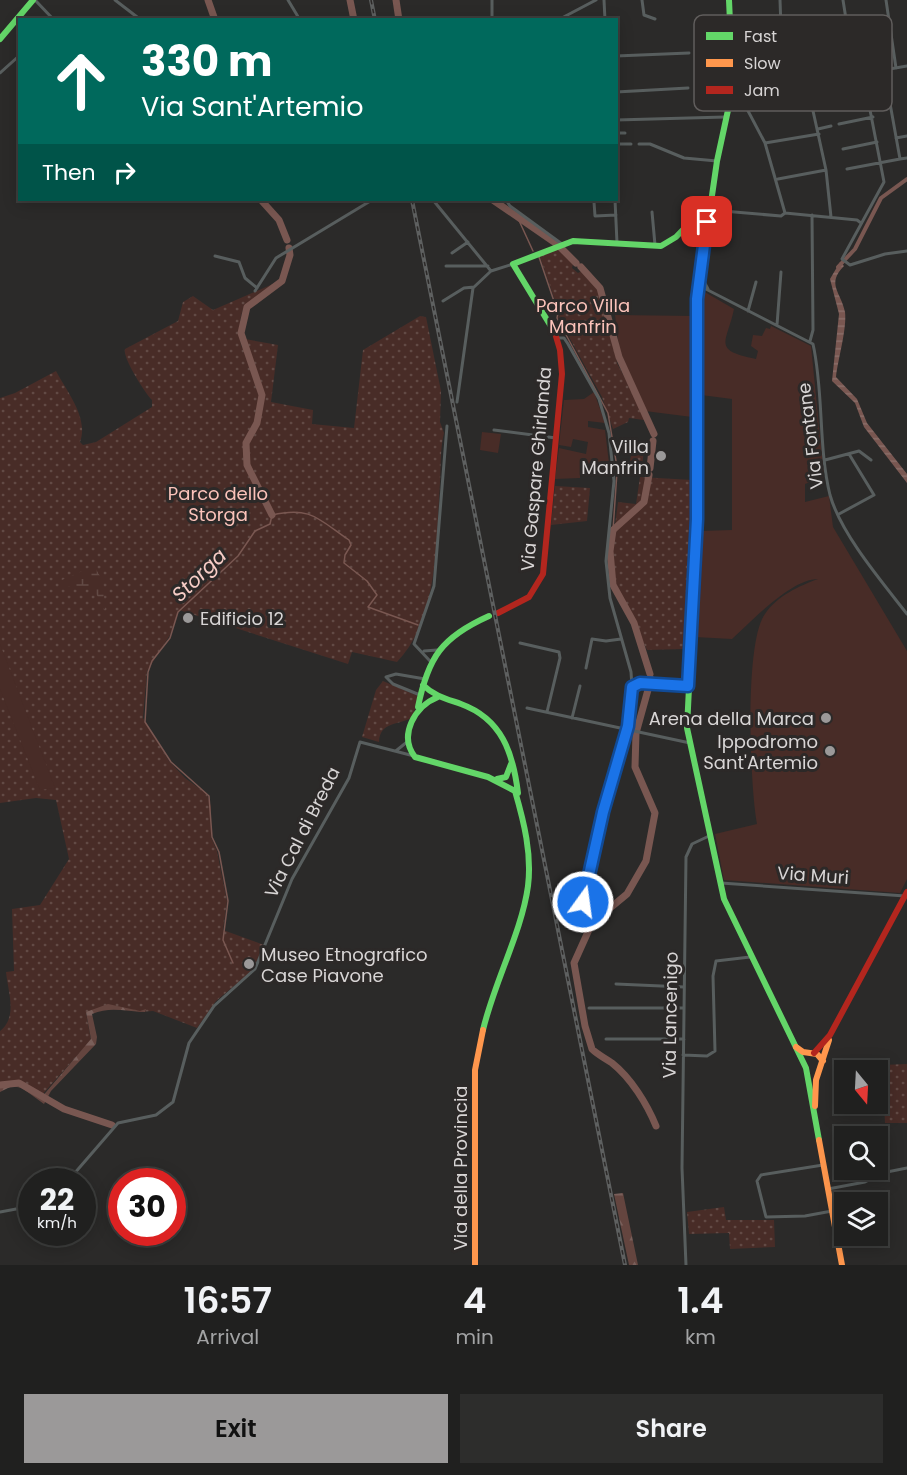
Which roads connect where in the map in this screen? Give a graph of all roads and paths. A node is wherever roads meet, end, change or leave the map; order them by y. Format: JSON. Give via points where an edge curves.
{"nodes":[{"id":1,"x":34,"y":0,"type":"edge"},
{"id":2,"x":115,"y":0,"type":"edge"},
{"id":3,"x":288,"y":0,"type":"edge"},
{"id":4,"x":492,"y":0,"type":"edge"},
{"id":5,"x":596,"y":0,"type":"edge"},
{"id":6,"x":604,"y":0,"type":"edge"},
{"id":7,"x":642,"y":0,"type":"edge"},
{"id":8,"x":729,"y":0,"type":"edge"},
{"id":9,"x":780,"y":0,"type":"edge"},
{"id":10,"x":843,"y":0,"type":"edge"},
{"id":11,"x":886,"y":0,"type":"edge"},
{"id":12,"x":730,"y":15,"type":"edge"},
{"id":13,"x":781,"y":15,"type":"edge"},
{"id":14,"x":845,"y":15,"type":"edge"},
{"id":15,"x":888,"y":15,"type":"edge"},
{"id":16,"x":18,"y":18,"type":"edge"},
{"id":17,"x":18,"y":18,"type":"edge"},
{"id":18,"x":52,"y":18,"type":"edge"},
{"id":19,"x":138,"y":18,"type":"edge"},
{"id":20,"x":299,"y":18,"type":"edge"},
{"id":21,"x":492,"y":18,"type":"edge"},
{"id":22,"x":562,"y":18,"type":"edge"},
{"id":23,"x":605,"y":18,"type":"edge"},
{"id":24,"x":655,"y":19,"type":"dead end"},
{"id":25,"x":0,"y":39,"type":"edge"},
{"id":26,"x":892,"y":41,"type":"edge"},
{"id":27,"x":689,"y":53,"type":"dead end"},
{"id":28,"x":618,"y":56,"type":"edge"},
{"id":29,"x":18,"y":57,"type":"edge"},
{"id":30,"x":907,"y":66,"type":"edge"},
{"id":31,"x":896,"y":68,"type":"junction"},
{"id":32,"x":892,"y":69,"type":"edge"},
{"id":33,"x":0,"y":73,"type":"edge"},
{"id":34,"x":688,"y":87,"type":"dead end"},
{"id":35,"x":618,"y":92,"type":"edge"},
{"id":36,"x":728,"y":111,"type":"edge"},
{"id":37,"x":747,"y":111,"type":"edge"},
{"id":38,"x":813,"y":111,"type":"edge"},
{"id":39,"x":872,"y":111,"type":"edge"},
{"id":40,"x":892,"y":111,"type":"edge"},
{"id":41,"x":727,"y":117,"type":"junction"},
{"id":42,"x":873,"y":117,"type":"junction"},
{"id":43,"x":618,"y":120,"type":"edge"},
{"id":44,"x":839,"y":124,"type":"dead end"},
{"id":45,"x":831,"y":126,"type":"dead end"},
{"id":46,"x":818,"y":129,"type":"junction"},
{"id":47,"x":618,"y":133,"type":"edge"},
{"id":48,"x":625,"y":133,"type":"dead end"},
{"id":49,"x":819,"y":134,"type":"junction"},
{"id":50,"x":907,"y":136,"type":"edge"},
{"id":51,"x":897,"y":138,"type":"junction"},
{"id":52,"x":877,"y":142,"type":"junction"},
{"id":53,"x":765,"y":143,"type":"junction"},
{"id":54,"x":618,"y":144,"type":"edge"},
{"id":55,"x":631,"y":144,"type":"dead end"},
{"id":56,"x":639,"y":144,"type":"dead end"},
{"id":57,"x":843,"y":149,"type":"dead end"},
{"id":58,"x":907,"y":158,"type":"edge"},
{"id":59,"x":900,"y":159,"type":"junction"},
{"id":60,"x":717,"y":161,"type":"junction"},
{"id":61,"x":881,"y":163,"type":"junction"},
{"id":62,"x":847,"y":169,"type":"dead end"},
{"id":63,"x":826,"y":170,"type":"junction"},
{"id":64,"x":777,"y":179,"type":"junction"},
{"id":65,"x":370,"y":201,"type":"edge"},
{"id":66,"x":434,"y":201,"type":"edge"},
{"id":67,"x":508,"y":201,"type":"edge"},
{"id":68,"x":615,"y":201,"type":"edge"},
{"id":69,"x":594,"y":202,"type":"dead end"},
{"id":70,"x":709,"y":210,"type":"junction"},
{"id":71,"x":652,"y":212,"type":"dead end"},
{"id":72,"x":785,"y":213,"type":"junction"},
{"id":73,"x":616,"y":215,"type":"junction"},
{"id":74,"x":812,"y":215,"type":"junction"},
{"id":75,"x":697,"y":216,"type":"junction"},
{"id":76,"x":831,"y":217,"type":"junction"},
{"id":77,"x":708,"y":218,"type":"junction"},
{"id":78,"x":861,"y":223,"type":"junction"},
{"id":79,"x":468,"y":242,"type":"junction"},
{"id":80,"x":562,"y":244,"type":"junction"},
{"id":81,"x":617,"y":244,"type":"junction"},
{"id":82,"x":656,"y":247,"type":"junction"},
{"id":83,"x":907,"y":251,"type":"edge"},
{"id":84,"x":452,"y":253,"type":"dead end"},
{"id":85,"x":215,"y":256,"type":"dead end"},
{"id":86,"x":515,"y":262,"type":"junction"},
{"id":87,"x":446,"y":266,"type":"dead end"},
{"id":88,"x":488,"y":266,"type":"junction"},
{"id":89,"x":700,"y":270,"type":"junction"},
{"id":90,"x":491,"y":271,"type":"junction"},
{"id":91,"x":781,"y":272,"type":"dead end"},
{"id":92,"x":756,"y":282,"type":"dead end"},
{"id":93,"x":698,"y":285,"type":"junction"},
{"id":94,"x":474,"y":286,"type":"junction"},
{"id":95,"x":712,"y":292,"type":"junction"},
{"id":96,"x":443,"y":301,"type":"dead end"},
{"id":97,"x":748,"y":311,"type":"junction"},
{"id":98,"x":777,"y":325,"type":"junction"},
{"id":99,"x":559,"y":337,"type":"junction"},
{"id":100,"x":810,"y":341,"type":"junction"},
{"id":101,"x":457,"y":402,"type":"dead end"},
{"id":102,"x":447,"y":426,"type":"dead end"},
{"id":103,"x":494,"y":430,"type":"dead end"},
{"id":104,"x":556,"y":438,"type":"junction"},
{"id":105,"x":849,"y":454,"type":"junction"},
{"id":106,"x":825,"y":460,"type":"junction"},
{"id":107,"x":871,"y":460,"type":"dead end"},
{"id":108,"x":838,"y":514,"type":"junction"},
{"id":109,"x":498,"y":613,"type":"dead end"},
{"id":110,"x":907,"y":614,"type":"edge"},
{"id":111,"x":489,"y":616,"type":"dead end"},
{"id":112,"x":621,"y":639,"type":"junction"},
{"id":113,"x":520,"y":643,"type":"dead end"},
{"id":114,"x":437,"y":650,"type":"junction"},
{"id":115,"x":424,"y":651,"type":"junction"},
{"id":116,"x":431,"y":663,"type":"junction"},
{"id":117,"x":586,"y":668,"type":"dead end"},
{"id":118,"x":632,"y":679,"type":"junction"},
{"id":119,"x":424,"y":682,"type":"junction"},
{"id":120,"x":640,"y":683,"type":"junction"},
{"id":121,"x":580,"y":686,"type":"dead end"},
{"id":122,"x":688,"y":686,"type":"junction"},
{"id":123,"x":632,"y":687,"type":"junction"},
{"id":124,"x":420,"y":695,"type":"junction"},
{"id":125,"x":438,"y":697,"type":"junction"},
{"id":126,"x":418,"y":707,"type":"junction"},
{"id":127,"x":527,"y":708,"type":"dead end"},
{"id":128,"x":547,"y":712,"type":"junction"},
{"id":129,"x":572,"y":718,"type":"junction"},
{"id":130,"x":627,"y":729,"type":"junction"},
{"id":131,"x":407,"y":742,"type":"junction"},
{"id":132,"x":690,"y":743,"type":"junction"},
{"id":133,"x":394,"y":750,"type":"junction"},
{"id":134,"x":415,"y":756,"type":"junction"},
{"id":135,"x":511,"y":757,"type":"junction"},
{"id":136,"x":488,"y":777,"type":"junction"},
{"id":137,"x":519,"y":804,"type":"junction"},
{"id":138,"x":709,"y":836,"type":"junction"},
{"id":139,"x":720,"y":884,"type":"junction"},
{"id":140,"x":906,"y":894,"type":"edge"},
{"id":141,"x":576,"y":924,"type":"dead end"},
{"id":142,"x":750,"y":957,"type":"junction"},
{"id":143,"x":616,"y":984,"type":"dead end"},
{"id":144,"x":684,"y":987,"type":"junction"},
{"id":145,"x":589,"y":1008,"type":"dead end"},
{"id":146,"x":684,"y":1008,"type":"junction"},
{"id":147,"x":782,"y":1025,"type":"junction"},
{"id":148,"x":830,"y":1035,"type":"junction"},
{"id":149,"x":684,"y":1039,"type":"junction"},
{"id":150,"x":606,"y":1040,"type":"dead end"},
{"id":151,"x":813,"y":1053,"type":"junction"},
{"id":152,"x":683,"y":1055,"type":"junction"},
{"id":153,"x":821,"y":1066,"type":"junction"},
{"id":154,"x":805,"y":1067,"type":"junction"},
{"id":155,"x":811,"y":1102,"type":"junction"},
{"id":156,"x":815,"y":1115,"type":"junction"},
{"id":157,"x":824,"y":1165,"type":"junction"},
{"id":158,"x":78,"y":1168,"type":"edge"},
{"id":159,"x":907,"y":1168,"type":"edge"},
{"id":160,"x":828,"y":1189,"type":"junction"},
{"id":161,"x":18,"y":1209,"type":"edge"},
{"id":162,"x":832,"y":1211,"type":"junction"},
{"id":163,"x":0,"y":1212,"type":"edge"},
{"id":164,"x":475,"y":1265,"type":"edge"},
{"id":165,"x":686,"y":1265,"type":"edge"},
{"id":166,"x":844,"y":1265,"type":"edge"}],
"edges":[{"from":1,"to":17,"type":"main road"},
{"from":1,"to":18,"type":"street"},
{"from":2,"to":19,"type":"street"},
{"from":3,"to":20,"type":"street"},
{"from":4,"to":21,"type":"street"},
{"from":5,"to":22,"type":"street"},
{"from":6,"to":23,"type":"street"},
{"from":7,"to":24,"type":"street","via":[[644,15]]},
{"from":8,"to":12,"type":"main road"},
{"from":9,"to":13,"type":"street"},
{"from":10,"to":14,"type":"street"},
{"from":11,"to":15,"type":"street"},
{"from":16,"to":25,"type":"main road"},
{"from":26,"to":31,"type":"street"},
{"from":27,"to":28,"type":"street"},
{"from":29,"to":33,"type":"street"},
{"from":30,"to":31,"type":"street"},
{"from":31,"to":32,"type":"street"},
{"from":34,"to":35,"type":"street"},
{"from":36,"to":41,"type":"main road"},
{"from":37,"to":53,"type":"street"},
{"from":38,"to":46,"type":"street"},
{"from":39,"to":42,"type":"street"},
{"from":40,"to":51,"type":"street"},
{"from":41,"to":43,"type":"street"},
{"from":41,"to":60,"type":"main road"},
{"from":42,"to":44,"type":"street"},
{"from":42,"to":52,"type":"street"},
{"from":45,"to":46,"type":"street"},
{"from":46,"to":49,"type":"street"},
{"from":47,"to":48,"type":"street"},
{"from":49,"to":53,"type":"street"},
{"from":49,"to":63,"type":"street"},
{"from":50,"to":51,"type":"street"},
{"from":51,"to":59,"type":"street"},
{"from":52,"to":57,"type":"street"},
{"from":52,"to":61,"type":"street"},
{"from":53,"to":64,"type":"street"},
{"from":54,"to":55,"type":"street"},
{"from":56,"to":60,"type":"street","via":[[650,144],[684,158]]},
{"from":58,"to":59,"type":"street"},
{"from":59,"to":61,"type":"street"},
{"from":60,"to":70,"type":"main road"},
{"from":61,"to":62,"type":"street"},
{"from":61,"to":78,"type":"street","via":[[884,182]]},
{"from":63,"to":64,"type":"street"},
{"from":63,"to":76,"type":"street"},
{"from":64,"to":72,"type":"street"},
{"from":65,"to":85,"type":"street","via":[[276,258],[256,290],[245,278],[239,262]]},
{"from":66,"to":79,"type":"street"},
{"from":67,"to":80,"type":"street"},
{"from":68,"to":73,"type":"street"},
{"from":69,"to":73,"type":"street","via":[[595,216]]},
{"from":70,"to":72,"type":"street","via":[[781,216]]},
{"from":70,"to":75,"type":"main road","via":[[702,210]]},
{"from":70,"to":77,"type":"main road"},
{"from":71,"to":82,"type":"street"},
{"from":72,"to":74,"type":"street"},
{"from":73,"to":81,"type":"street"},
{"from":74,"to":76,"type":"street"},
{"from":74,"to":100,"type":"street","name":"Via Fontane"},
{"from":75,"to":77,"type":"main road"},
{"from":75,"to":82,"type":"main road","via":[[670,242]]},
{"from":76,"to":78,"type":"street"},
{"from":77,"to":89,"type":"main road"},
{"from":78,"to":83,"type":"street","via":[[842,260],[847,265]]},
{"from":79,"to":84,"type":"street"},
{"from":79,"to":88,"type":"street"},
{"from":80,"to":81,"type":"main road"},
{"from":80,"to":86,"type":"main road"},
{"from":81,"to":82,"type":"main road"},
{"from":86,"to":90,"type":"street"},
{"from":86,"to":99,"type":"main road","name":"Via Gaspare Ghirlanda"},
{"from":87,"to":88,"type":"street"},
{"from":88,"to":90,"type":"street"},
{"from":89,"to":93,"type":"main road"},
{"from":89,"to":95,"type":"street"},
{"from":90,"to":94,"type":"street"},
{"from":91,"to":98,"type":"street"},
{"from":92,"to":97,"type":"street"},
{"from":93,"to":95,"type":"street"},
{"from":93,"to":122,"type":"main road","via":[[697,519]]},
{"from":94,"to":96,"type":"street"},
{"from":94,"to":101,"type":"street"},
{"from":95,"to":97,"type":"street"},
{"from":97,"to":98,"type":"street"},
{"from":98,"to":100,"type":"street"},
{"from":99,"to":104,"type":"main road","name":"Via Gaspare Ghirlanda","via":[[562,374]]},
{"from":99,"to":112,"type":"street","via":[[568,344],[594,390],[608,426],[614,481],[606,561],[610,598]]},
{"from":100,"to":106,"type":"street","name":"Via Fontane","via":[[814,346]]},
{"from":102,"to":115,"type":"street","via":[[434,586],[414,644]]},
{"from":103,"to":104,"type":"street"},
{"from":104,"to":109,"type":"main road","name":"Via Gaspare Ghirlanda","via":[[544,569],[537,588],[521,603]]},
{"from":105,"to":106,"type":"street"},
{"from":105,"to":107,"type":"street","via":[[861,451]]},
{"from":105,"to":108,"type":"street","via":[[874,495]]},
{"from":106,"to":108,"type":"street","name":"Via Fontane"},
{"from":108,"to":110,"type":"street","name":"Via Fontane","via":[[874,573]]},
{"from":111,"to":114,"type":"main road","via":[[459,629]]},
{"from":112,"to":117,"type":"street","via":[[592,639]]},
{"from":112,"to":118,"type":"street"},
{"from":113,"to":128,"type":"street","via":[[559,652]]},
{"from":114,"to":115,"type":"street"},
{"from":114,"to":116,"type":"main road"},
{"from":115,"to":116,"type":"street"},
{"from":116,"to":119,"type":"main road"},
{"from":118,"to":120,"type":"street"},
{"from":118,"to":123,"type":"street"},
{"from":119,"to":124,"type":"main road"},
{"from":119,"to":124,"type":"street","via":[[396,674],[386,677]]},
{"from":119,"to":125,"type":"main road"},
{"from":120,"to":122,"type":"street"},
{"from":120,"to":123,"type":"street"},
{"from":121,"to":129,"type":"street"},
{"from":122,"to":132,"type":"main road"},
{"from":123,"to":130,"type":"street"},
{"from":124,"to":126,"type":"main road"},
{"from":125,"to":126,"type":"main road"},
{"from":125,"to":135,"type":"main road","via":[[470,706],[490,718],[504,736]]},
{"from":126,"to":131,"type":"main road"},
{"from":127,"to":128,"type":"street"},
{"from":128,"to":129,"type":"street"},
{"from":129,"to":130,"type":"street"},
{"from":130,"to":132,"type":"street"},
{"from":130,"to":141,"type":"street"},
{"from":131,"to":133,"type":"street"},
{"from":131,"to":134,"type":"main road"},
{"from":132,"to":138,"type":"main road"},
{"from":133,"to":134,"type":"street"},
{"from":133,"to":158,"type":"street","name":"Via Cal di Breda","via":[[362,740],[349,778],[292,879],[255,969],[214,1006],[189,1043],[173,1102],[156,1115],[122,1121],[111,1128]]},
{"from":134,"to":136,"type":"main road"},
{"from":135,"to":136,"type":"main road","via":[[511,770],[506,777]]},
{"from":135,"to":137,"type":"main road"},
{"from":136,"to":137,"type":"main road","via":[[515,790]]},
{"from":137,"to":164,"type":"main road","name":"Via della Provincia","via":[[529,860],[528,885],[485,1016],[475,1070]]},
{"from":138,"to":139,"type":"main road"},
{"from":138,"to":144,"type":"street","name":"Via Lancenigo","via":[[692,844],[687,852]]},
{"from":139,"to":140,"type":"street","name":"Via Muri"},
{"from":139,"to":142,"type":"main road"},
{"from":140,"to":148,"type":"main road"},
{"from":142,"to":147,"type":"main road"},
{"from":142,"to":152,"type":"street","via":[[716,961],[715,1051],[707,1056]]},
{"from":143,"to":144,"type":"street"},
{"from":144,"to":146,"type":"street","name":"Via Lancenigo"},
{"from":145,"to":146,"type":"street"},
{"from":146,"to":149,"type":"street","name":"Via Lancenigo"},
{"from":147,"to":151,"type":"main road","via":[[798,1049]]},
{"from":147,"to":154,"type":"main road"},
{"from":147,"to":155,"type":"main road"},
{"from":148,"to":151,"type":"main road"},
{"from":148,"to":153,"type":"main road"},
{"from":149,"to":150,"type":"street"},
{"from":149,"to":152,"type":"street","name":"Via Lancenigo"},
{"from":151,"to":153,"type":"main road","via":[[821,1058]]},
{"from":151,"to":154,"type":"main road","via":[[805,1058]]},
{"from":152,"to":165,"type":"street","name":"Via Lancenigo"},
{"from":153,"to":154,"type":"main road","via":[[812,1072]]},
{"from":153,"to":156,"type":"main road"},
{"from":154,"to":155,"type":"main road"},
{"from":155,"to":156,"type":"main road"},
{"from":156,"to":157,"type":"main road"},
{"from":157,"to":160,"type":"main road"},
{"from":157,"to":162,"type":"street","via":[[761,1175],[757,1178],[759,1191],[766,1217]]},
{"from":159,"to":160,"type":"street"},
{"from":160,"to":162,"type":"main road"},
{"from":161,"to":163,"type":"street"},
{"from":162,"to":166,"type":"main road"}]}
